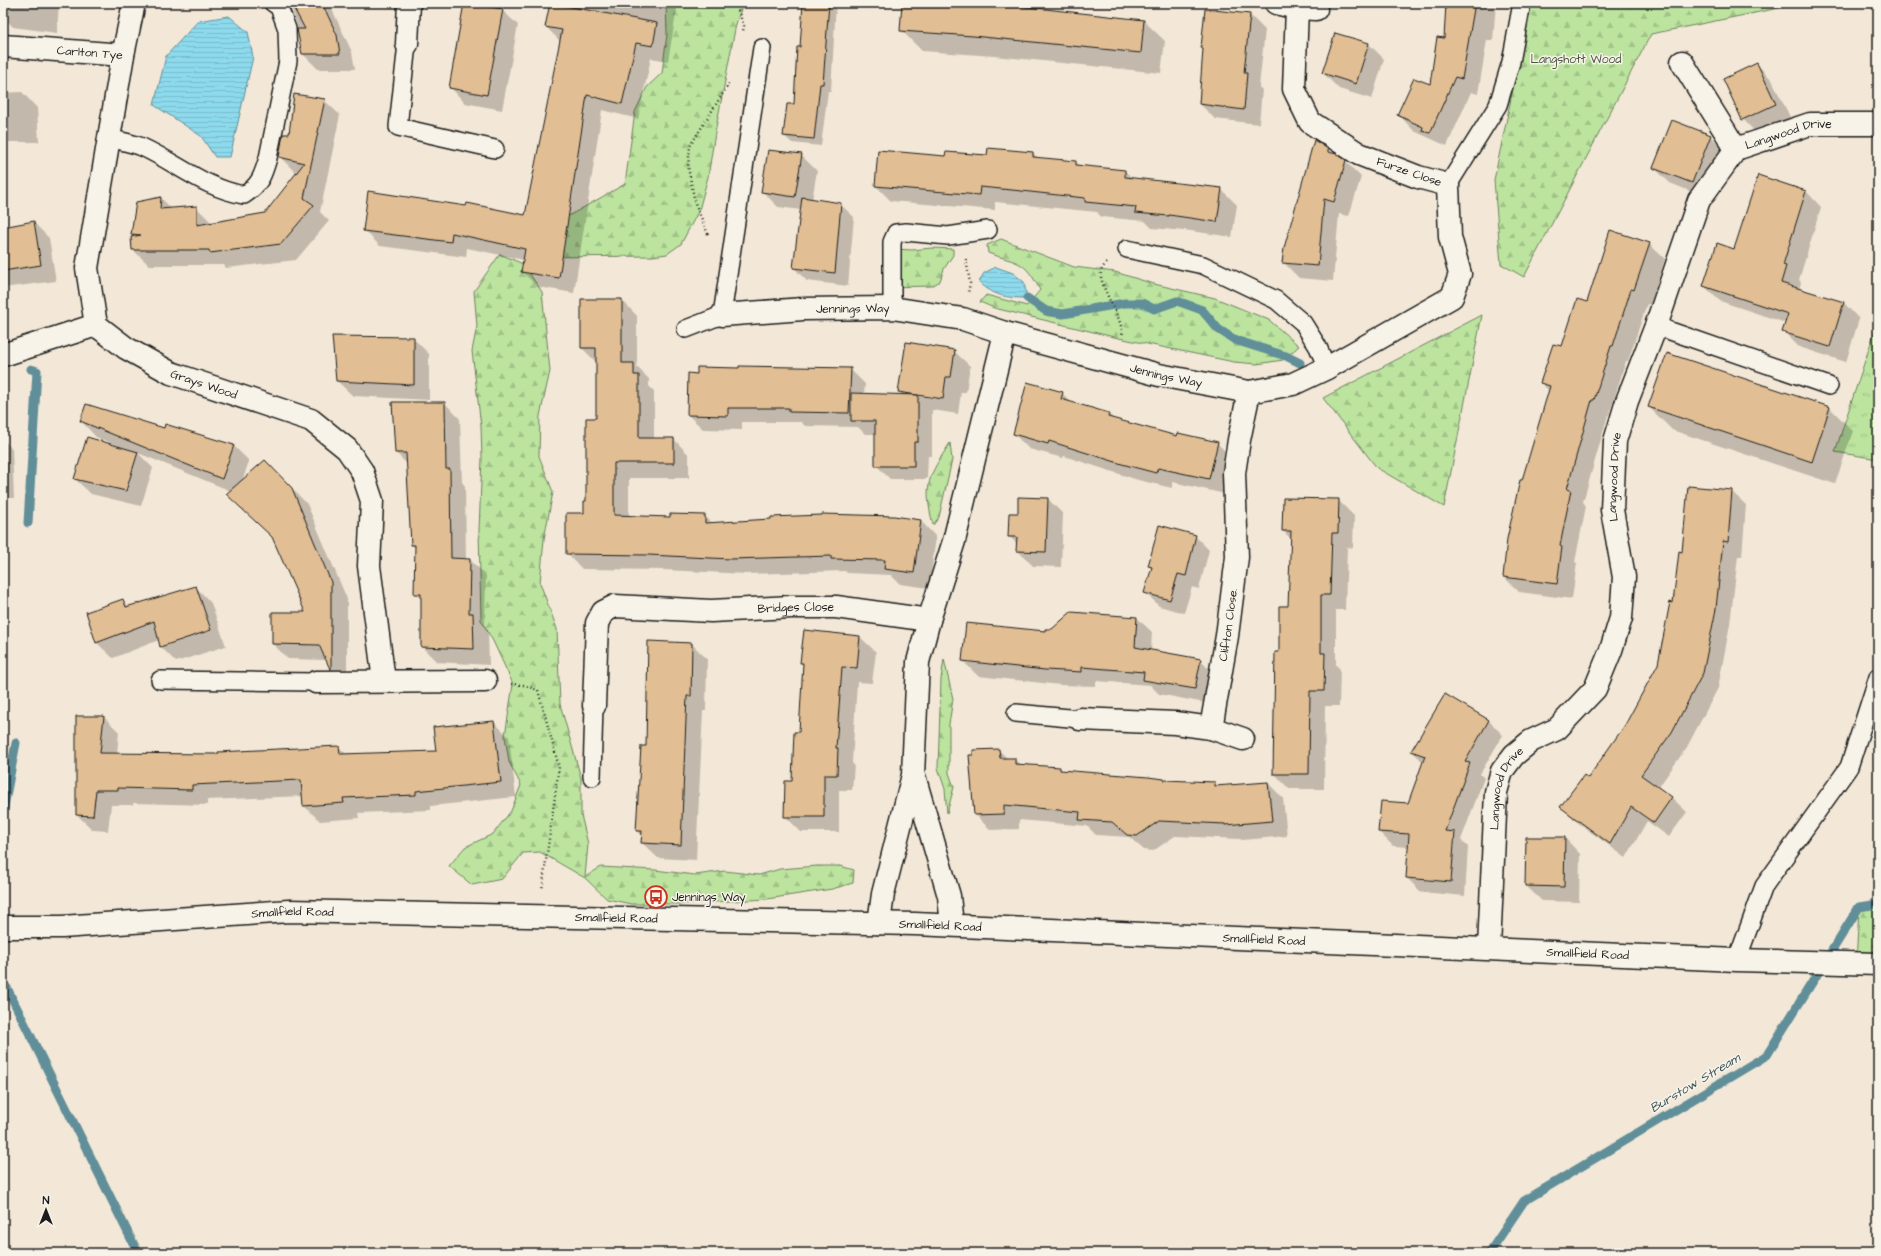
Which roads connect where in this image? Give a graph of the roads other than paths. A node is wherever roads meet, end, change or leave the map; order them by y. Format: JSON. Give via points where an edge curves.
{"nodes":[{"id":1,"x":134,"y":3,"type":"edge"},
{"id":2,"x":274,"y":3,"type":"edge"},
{"id":3,"x":409,"y":3,"type":"edge"},
{"id":4,"x":1522,"y":3,"type":"edge"},
{"id":5,"x":1296,"y":6,"type":"edge"},
{"id":6,"x":407,"y":44,"type":"joint"},
{"id":7,"x":3,"y":46,"type":"edge"},
{"id":8,"x":762,"y":48,"type":"dead end"},
{"id":9,"x":124,"y":55,"type":"junction"},
{"id":10,"x":1682,"y":62,"type":"dead end"},
{"id":11,"x":1878,"y":124,"type":"edge"},
{"id":12,"x":109,"y":138,"type":"junction"},
{"id":13,"x":495,"y":149,"type":"dead end"},
{"id":14,"x":1736,"y":149,"type":"junction"},
{"id":15,"x":1448,"y":185,"type":"junction"},
{"id":16,"x":988,"y":230,"type":"dead end"},
{"id":17,"x":1127,"y":249,"type":"dead end"},
{"id":18,"x":892,"y":308,"type":"junction"},
{"id":19,"x":722,"y":315,"type":"junction"},
{"id":20,"x":96,"y":325,"type":"junction"},
{"id":21,"x":1656,"y":326,"type":"junction"},
{"id":22,"x":686,"y":328,"type":"dead end"},
{"id":23,"x":1005,"y":333,"type":"junction"},
{"id":24,"x":3,"y":355,"type":"edge"},
{"id":25,"x":1327,"y":368,"type":"junction"},
{"id":26,"x":1829,"y":386,"type":"dead end"},
{"id":27,"x":1249,"y":392,"type":"junction"},
{"id":28,"x":929,"y":620,"type":"junction"},
{"id":29,"x":1878,"y":677,"type":"edge"},
{"id":30,"x":160,"y":680,"type":"dead end"},
{"id":31,"x":384,"y":681,"type":"junction"},
{"id":32,"x":485,"y":681,"type":"road end"},
{"id":33,"x":316,"y":682,"type":"joint"},
{"id":34,"x":594,"y":706,"type":"joint"},
{"id":35,"x":1016,"y":713,"type":"dead end"},
{"id":36,"x":1080,"y":719,"type":"joint"},
{"id":37,"x":1211,"y":728,"type":"junction"},
{"id":38,"x":1243,"y":739,"type":"dead end"},
{"id":39,"x":913,"y":775,"type":"junction"},
{"id":40,"x":592,"y":777,"type":"dead end"},
{"id":41,"x":879,"y":923,"type":"junction"},
{"id":42,"x":952,"y":926,"type":"junction"},
{"id":43,"x":3,"y":927,"type":"edge"},
{"id":44,"x":1489,"y":948,"type":"junction"},
{"id":45,"x":1737,"y":960,"type":"junction"},
{"id":46,"x":1878,"y":964,"type":"edge"}],
"edges":[{"from":1,"to":9,"type":"street","name":"Carlton Tye"},
{"from":2,"to":12,"type":"lane","via":[[279,7],[287,29],[288,61],[268,158],[255,188],[244,195],[229,193],[141,147]]},
{"from":3,"to":6,"type":"street"},
{"from":4,"to":15,"type":"lane","via":[[1511,62],[1498,105]]},
{"from":5,"to":15,"type":"street","name":"Furze Close","via":[[1294,89],[1310,122],[1359,154],[1418,178]]},
{"from":6,"to":13,"type":"lane","via":[[398,127]]},
{"from":7,"to":9,"type":"street","name":"Carlton Tye"},
{"from":8,"to":19,"type":"lane"},
{"from":9,"to":12,"type":"street"},
{"from":10,"to":14,"type":"street"},
{"from":11,"to":14,"type":"street","name":"Langwood Drive","via":[[1810,124]]},
{"from":12,"to":20,"type":"street","via":[[87,268]]},
{"from":14,"to":21,"type":"street","name":"Langwood Drive","via":[[1699,200]]},
{"from":15,"to":25,"type":"street","name":"Furze Close","via":[[1450,237],[1460,274],[1452,297]]},
{"from":16,"to":18,"type":"lane","via":[[948,236],[896,233],[892,242]]},
{"from":17,"to":25,"type":"lane","via":[[1203,265],[1276,300],[1303,323]]},
{"from":18,"to":19,"type":"street","name":"Jennings Way","via":[[803,309]]},
{"from":18,"to":23,"type":"street","name":"Jennings Way","via":[[963,319]]},
{"from":19,"to":22,"type":"lane"},
{"from":20,"to":24,"type":"street"},
{"from":20,"to":31,"type":"street","name":"Grays Wood","via":[[126,348],[171,373],[311,420],[347,449],[362,471],[372,501],[369,566]]},
{"from":21,"to":26,"type":"lane"},
{"from":21,"to":44,"type":"street","name":"Langwood Drive","via":[[1627,401],[1615,441],[1612,510],[1624,577],[1621,618],[1595,689],[1557,730],[1531,742],[1514,755],[1502,771],[1496,792]]},
{"from":23,"to":27,"type":"street","name":"Jennings Way","via":[[1159,374]]},
{"from":23,"to":28,"type":"street","via":[[954,541]]},
{"from":25,"to":27,"type":"street","name":"Jennings Way","via":[[1293,384]]},
{"from":27,"to":37,"type":"street","name":"Clifton Close.","via":[[1234,473],[1237,558]]},
{"from":28,"to":34,"type":"street","name":"Bridges Close","via":[[836,607],[711,611],[615,606],[603,612],[597,623]]},
{"from":28,"to":39,"type":"street","via":[[918,662]]},
{"from":29,"to":45,"type":"lane","via":[[1848,767],[1764,886]]},
{"from":30,"to":33,"type":"lane"},
{"from":31,"to":32,"type":"street"},
{"from":31,"to":33,"type":"street"},
{"from":34,"to":40,"type":"lane"},
{"from":35,"to":36,"type":"lane"},
{"from":36,"to":37,"type":"street","via":[[1175,723]]},
{"from":37,"to":38,"type":"street"},
{"from":39,"to":41,"type":"street","via":[[883,894]]},
{"from":39,"to":42,"type":"street","via":[[949,896]]},
{"from":41,"to":42,"type":"street","name":"Smallfield Road"},
{"from":41,"to":43,"type":"street","name":"Smallfield Road","via":[[289,911],[62,927]]},
{"from":42,"to":44,"type":"street","name":"Smallfield Road"},
{"from":44,"to":45,"type":"street","name":"Smallfield Road"},
{"from":45,"to":46,"type":"street","name":"Smallfield Road"}]}
